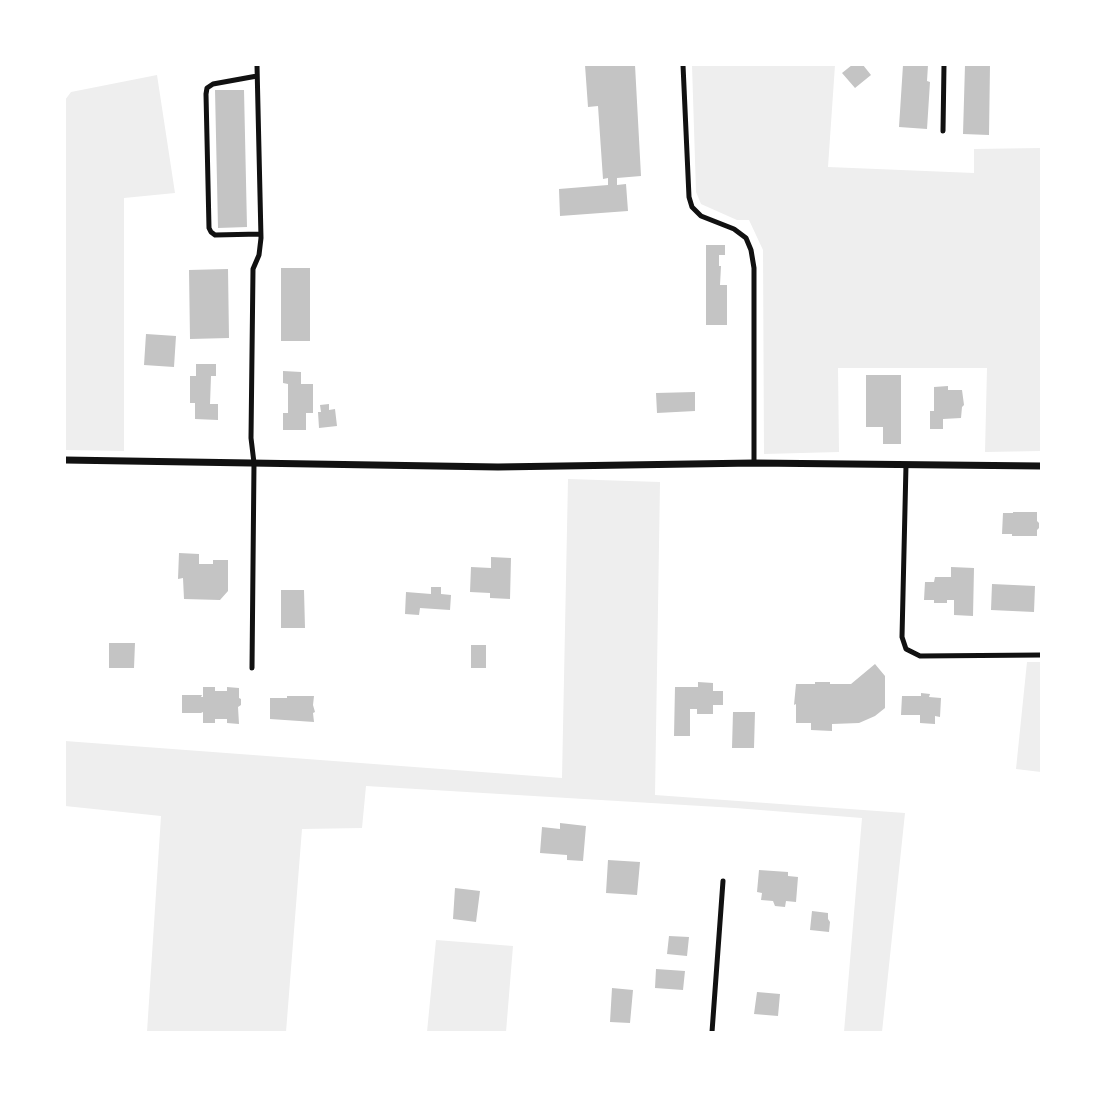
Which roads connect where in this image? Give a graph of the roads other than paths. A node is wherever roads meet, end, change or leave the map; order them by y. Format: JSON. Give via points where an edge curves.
{"nodes":[{"id":1,"x":257,"y":65,"type":"edge"},
{"id":2,"x":683,"y":65,"type":"edge"},
{"id":3,"x":944,"y":65,"type":"edge"},
{"id":4,"x":257,"y":76,"type":"junction"},
{"id":5,"x":943,"y":131,"type":"dead end"},
{"id":6,"x":260,"y":234,"type":"junction"},
{"id":7,"x":65,"y":460,"type":"edge"},
{"id":8,"x":254,"y":463,"type":"junction"},
{"id":9,"x":754,"y":463,"type":"junction"},
{"id":10,"x":906,"y":465,"type":"junction"},
{"id":11,"x":1041,"y":466,"type":"edge"},
{"id":12,"x":1041,"y":655,"type":"edge"},
{"id":13,"x":252,"y":668,"type":"dead end"},
{"id":14,"x":723,"y":881,"type":"dead end"},
{"id":15,"x":712,"y":1032,"type":"edge"}],
"edges":[{"from":1,"to":4,"type":"lane"},
{"from":2,"to":9,"type":"lane","via":[[692,207],[701,216],[734,229],[746,238],[751,250]]},
{"from":3,"to":5,"type":"lane"},
{"from":4,"to":6,"type":"lane"},
{"from":4,"to":6,"type":"lane","via":[[213,84],[207,88],[206,107],[209,228],[215,235]]},
{"from":6,"to":8,"type":"lane","via":[[253,269]]},
{"from":7,"to":8,"type":"street"},
{"from":8,"to":9,"type":"street","via":[[498,467]]},
{"from":8,"to":13,"type":"lane"},
{"from":9,"to":10,"type":"street"},
{"from":10,"to":11,"type":"street"},
{"from":10,"to":12,"type":"lane","via":[[902,637],[906,649],[920,656]]},
{"from":14,"to":15,"type":"lane"}]}
